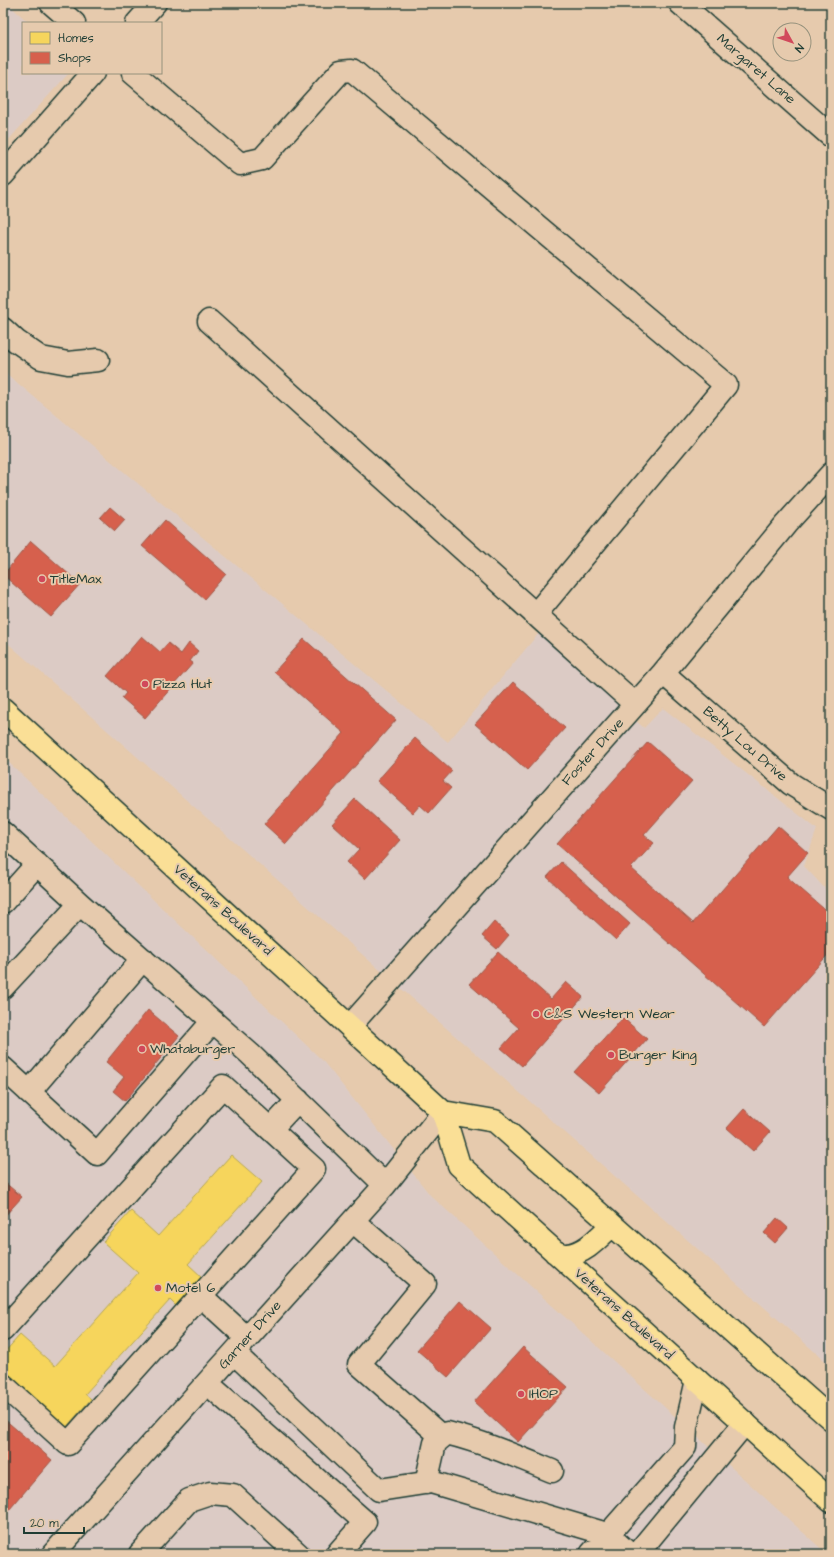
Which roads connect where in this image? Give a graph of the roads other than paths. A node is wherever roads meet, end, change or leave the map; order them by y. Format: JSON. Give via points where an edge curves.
{"nodes":[{"id":1,"x":51,"y":3,"type":"edge"},
{"id":2,"x":155,"y":3,"type":"edge"},
{"id":3,"x":680,"y":3,"type":"edge"},
{"id":4,"x":73,"y":22,"type":"edge"},
{"id":5,"x":138,"y":22,"type":"edge"},
{"id":6,"x":91,"y":74,"type":"edge"},
{"id":7,"x":134,"y":74,"type":"edge"},
{"id":8,"x":831,"y":136,"type":"edge"},
{"id":9,"x":3,"y":175,"type":"edge"},
{"id":10,"x":208,"y":321,"type":"dead end"},
{"id":11,"x":3,"y":329,"type":"edge"},
{"id":12,"x":98,"y":360,"type":"dead end"},
{"id":13,"x":831,"y":474,"type":"edge"},
{"id":14,"x":535,"y":615,"type":"junction"},
{"id":15,"x":663,"y":673,"type":"junction"},
{"id":16,"x":635,"y":704,"type":"junction"},
{"id":17,"x":3,"y":709,"type":"edge"},
{"id":18,"x":831,"y":809,"type":"edge"},
{"id":19,"x":3,"y":832,"type":"edge"},
{"id":20,"x":37,"y":864,"type":"junction"},
{"id":21,"x":3,"y":902,"type":"edge"},
{"id":22,"x":80,"y":904,"type":"junction"},
{"id":23,"x":143,"y":959,"type":"junction"},
{"id":24,"x":3,"y":988,"type":"edge"},
{"id":25,"x":213,"y":1021,"type":"junction"},
{"id":26,"x":350,"y":1026,"type":"junction"},
{"id":27,"x":3,"y":1068,"type":"edge"},
{"id":28,"x":29,"y":1092,"type":"junction"},
{"id":29,"x":298,"y":1100,"type":"junction"},
{"id":30,"x":443,"y":1112,"type":"junction"},
{"id":31,"x":271,"y":1130,"type":"junction"},
{"id":32,"x":385,"y":1185,"type":"junction"},
{"id":33,"x":353,"y":1220,"type":"junction"},
{"id":34,"x":612,"y":1225,"type":"junction"},
{"id":35,"x":555,"y":1252,"type":"junction"},
{"id":36,"x":200,"y":1296,"type":"junction"},
{"id":37,"x":3,"y":1330,"type":"edge"},
{"id":38,"x":240,"y":1346,"type":"junction"},
{"id":39,"x":697,"y":1380,"type":"junction"},
{"id":40,"x":207,"y":1383,"type":"junction"},
{"id":41,"x":3,"y":1385,"type":"edge"},
{"id":42,"x":831,"y":1419,"type":"edge"},
{"id":43,"x":745,"y":1423,"type":"junction"},
{"id":44,"x":442,"y":1437,"type":"junction"},
{"id":45,"x":552,"y":1471,"type":"dead end"},
{"id":46,"x":426,"y":1482,"type":"junction"},
{"id":47,"x":831,"y":1501,"type":"edge"},
{"id":48,"x":607,"y":1534,"type":"junction"},
{"id":49,"x":53,"y":1554,"type":"edge"},
{"id":50,"x":140,"y":1554,"type":"edge"},
{"id":51,"x":298,"y":1554,"type":"edge"},
{"id":52,"x":337,"y":1554,"type":"edge"},
{"id":53,"x":590,"y":1554,"type":"edge"},
{"id":54,"x":629,"y":1554,"type":"edge"},
{"id":55,"x":637,"y":1554,"type":"edge"}],
"edges":[{"from":1,"to":4,"type":"street"},
{"from":2,"to":5,"type":"street"},
{"from":3,"to":8,"type":"street","name":"Margaret Lane"},
{"from":6,"to":9,"type":"street"},
{"from":7,"to":14,"type":"street","via":[[240,164],[262,159],[342,72],[352,70],[726,386]]},
{"from":10,"to":14,"type":"street"},
{"from":11,"to":12,"type":"street","via":[[41,358],[68,363]]},
{"from":13,"to":15,"type":"street","name":"Foster Drive","via":[[786,524]]},
{"from":14,"to":16,"type":"street"},
{"from":15,"to":16,"type":"street","name":"Foster Drive"},
{"from":15,"to":18,"type":"street","name":"Betty Lou Drive","via":[[791,784]]},
{"from":16,"to":26,"type":"street","name":"Foster Drive"},
{"from":17,"to":26,"type":"main road","name":"Veterans Boulevard"},
{"from":19,"to":20,"type":"street"},
{"from":20,"to":21,"type":"street"},
{"from":20,"to":22,"type":"street"},
{"from":22,"to":23,"type":"street"},
{"from":22,"to":24,"type":"street"},
{"from":23,"to":25,"type":"street"},
{"from":23,"to":28,"type":"street"},
{"from":25,"to":28,"type":"street","via":[[97,1154]]},
{"from":25,"to":29,"type":"street"},
{"from":26,"to":30,"type":"main road","name":"Veterans Boulevard"},
{"from":27,"to":28,"type":"street"},
{"from":29,"to":31,"type":"street"},
{"from":29,"to":32,"type":"street"},
{"from":30,"to":32,"type":"street","name":"Garner Drive"},
{"from":30,"to":34,"type":"main road","via":[[495,1121]]},
{"from":30,"to":35,"type":"main road","name":"Veterans Boulevard","via":[[459,1165]]},
{"from":31,"to":36,"type":"street","via":[[314,1169]]},
{"from":31,"to":37,"type":"street","via":[[223,1086]]},
{"from":32,"to":33,"type":"street","name":"Garner Drive"},
{"from":33,"to":38,"type":"street","name":"Garner Drive"},
{"from":33,"to":44,"type":"street","via":[[425,1284],[359,1364]]},
{"from":34,"to":35,"type":"main road","via":[[595,1242],[580,1251],[567,1256]]},
{"from":34,"to":42,"type":"main road"},
{"from":35,"to":39,"type":"main road","name":"Veterans Boulevard"},
{"from":36,"to":38,"type":"street"},
{"from":36,"to":41,"type":"street","via":[[68,1444]]},
{"from":38,"to":40,"type":"street","name":"Garner Drive"},
{"from":38,"to":46,"type":"street","via":[[379,1490]]},
{"from":39,"to":43,"type":"main road","name":"Veterans Boulevard"},
{"from":39,"to":48,"type":"street","via":[[686,1427],[685,1447]]},
{"from":40,"to":49,"type":"street","name":"Garner Drive"},
{"from":40,"to":52,"type":"street","via":[[365,1522]]},
{"from":43,"to":47,"type":"main road","name":"Veterans Boulevard"},
{"from":43,"to":55,"type":"street"},
{"from":44,"to":45,"type":"street","via":[[447,1433],[464,1437]]},
{"from":44,"to":46,"type":"street","via":[[435,1443]]},
{"from":46,"to":48,"type":"street"},
{"from":48,"to":53,"type":"street"},
{"from":48,"to":54,"type":"street"},
{"from":50,"to":51,"type":"street","via":[[189,1500],[210,1493],[233,1495]]}]}
